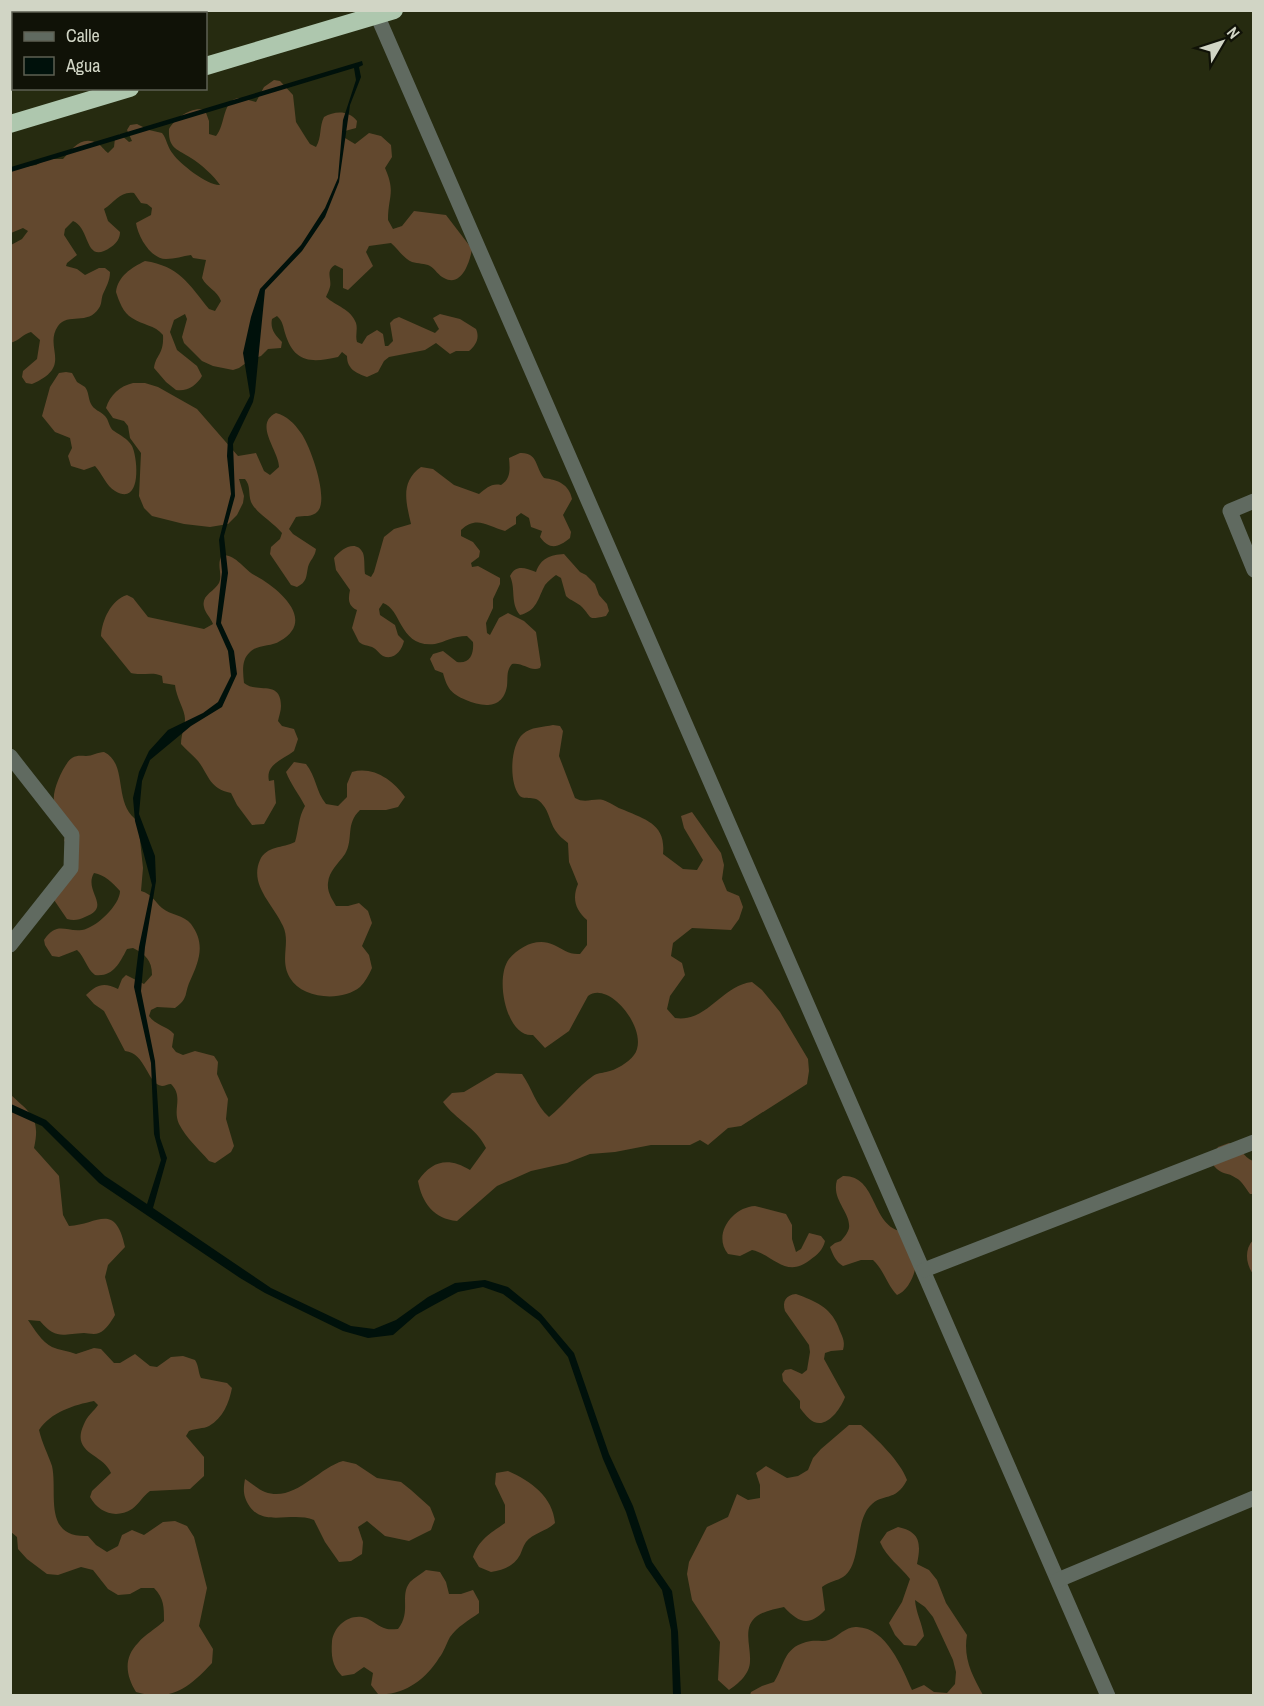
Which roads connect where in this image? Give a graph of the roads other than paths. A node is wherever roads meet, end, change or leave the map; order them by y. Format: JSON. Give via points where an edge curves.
{"nodes":[{"id":1,"x":385,"y":13,"type":"edge"},
{"id":2,"x":207,"y":66,"type":"edge"},
{"id":3,"x":123,"y":90,"type":"edge"},
{"id":4,"x":10,"y":124,"type":"edge"},
{"id":5,"x":1254,"y":501,"type":"edge"},
{"id":6,"x":1254,"y":570,"type":"edge"},
{"id":7,"x":10,"y":756,"type":"edge"},
{"id":8,"x":10,"y":945,"type":"edge"},
{"id":9,"x":1254,"y":1142,"type":"edge"},
{"id":10,"x":924,"y":1270,"type":"junction"},
{"id":11,"x":1254,"y":1498,"type":"edge"},
{"id":12,"x":1058,"y":1580,"type":"junction"},
{"id":13,"x":1108,"y":1695,"type":"edge"}],
"edges":[{"from":1,"to":2,"type":"highway"},
{"from":1,"to":10,"type":"street"},
{"from":3,"to":4,"type":"highway"},
{"from":5,"to":6,"type":"street","via":[[1230,511]]},
{"from":7,"to":8,"type":"street","via":[[72,835],[71,868]]},
{"from":9,"to":10,"type":"street"},
{"from":10,"to":12,"type":"street"},
{"from":11,"to":12,"type":"street"},
{"from":12,"to":13,"type":"street"}]}
